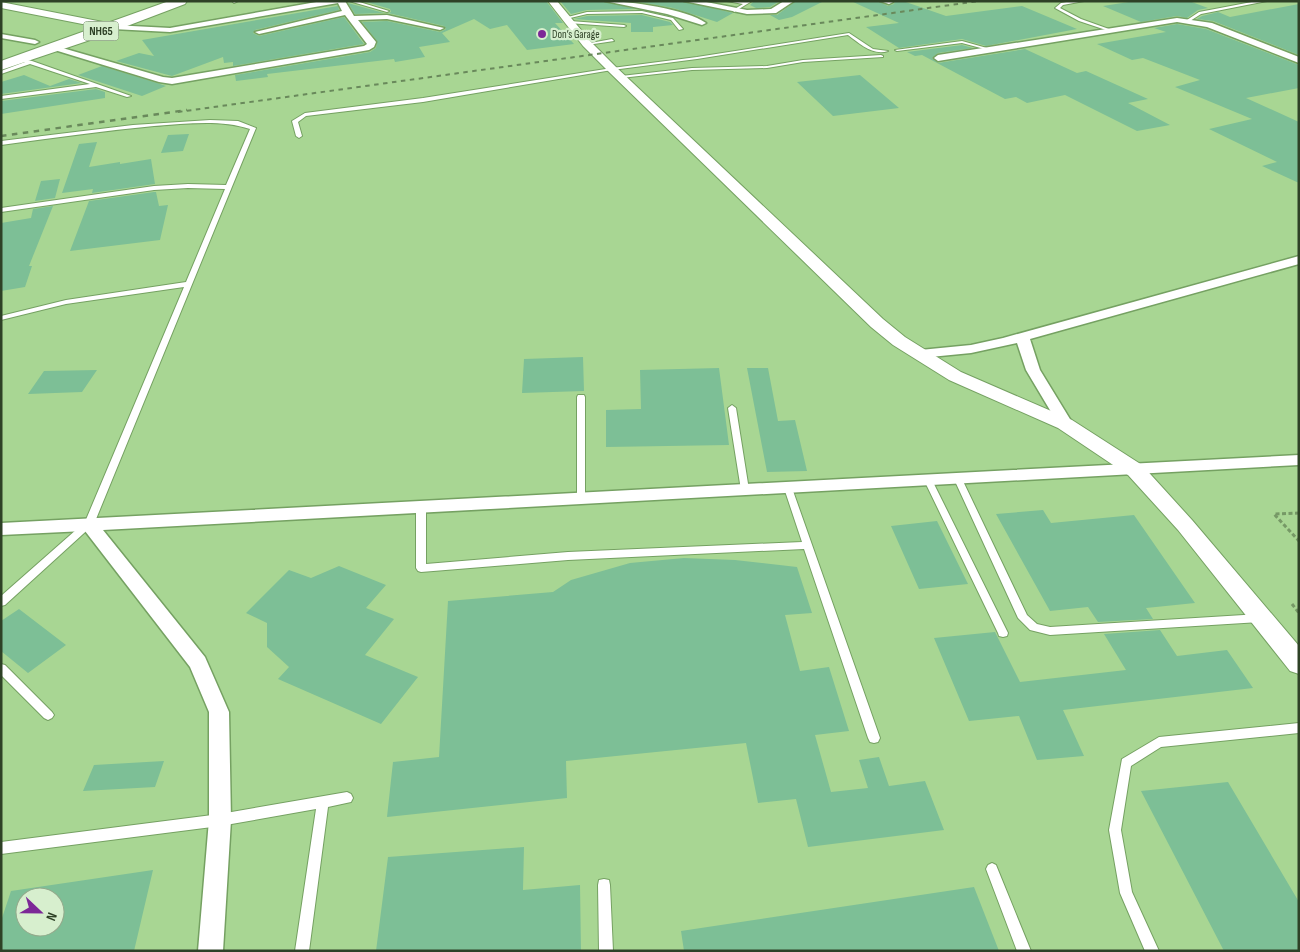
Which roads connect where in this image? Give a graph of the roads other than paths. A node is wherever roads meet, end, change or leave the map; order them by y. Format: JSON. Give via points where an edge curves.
{"nodes":[{"id":1,"x":150,"y":1,"type":"edge"},
{"id":2,"x":181,"y":1,"type":"edge"},
{"id":3,"x":336,"y":1,"type":"edge"},
{"id":4,"x":341,"y":1,"type":"edge"},
{"id":5,"x":351,"y":1,"type":"edge"},
{"id":6,"x":552,"y":1,"type":"edge"},
{"id":7,"x":609,"y":1,"type":"edge"},
{"id":8,"x":688,"y":1,"type":"edge"},
{"id":9,"x":729,"y":1,"type":"edge"},
{"id":10,"x":790,"y":1,"type":"edge"},
{"id":11,"x":1082,"y":1,"type":"edge"},
{"id":12,"x":1265,"y":1,"type":"edge"},
{"id":13,"x":748,"y":2,"type":"edge"},
{"id":14,"x":1,"y":5,"type":"edge"},
{"id":15,"x":387,"y":11,"type":"dead end"},
{"id":16,"x":734,"y":11,"type":"junction"},
{"id":17,"x":350,"y":15,"type":"junction"},
{"id":18,"x":568,"y":20,"type":"junction"},
{"id":19,"x":1189,"y":20,"type":"junction"},
{"id":20,"x":93,"y":22,"type":"junction"},
{"id":21,"x":702,"y":23,"type":"dead end"},
{"id":22,"x":624,"y":26,"type":"dead end"},
{"id":23,"x":113,"y":27,"type":"junction"},
{"id":24,"x":440,"y":28,"type":"dead end"},
{"id":25,"x":681,"y":30,"type":"dead end"},
{"id":26,"x":1107,"y":30,"type":"junction"},
{"id":27,"x":259,"y":32,"type":"dead end"},
{"id":28,"x":1,"y":36,"type":"edge"},
{"id":29,"x":612,"y":40,"type":"dead end"},
{"id":30,"x":35,"y":42,"type":"junction"},
{"id":31,"x":587,"y":44,"type":"junction"},
{"id":32,"x":52,"y":48,"type":"junction"},
{"id":33,"x":898,"y":50,"type":"dead end"},
{"id":34,"x":992,"y":50,"type":"junction"},
{"id":35,"x":1,"y":54,"type":"edge"},
{"id":36,"x":697,"y":58,"type":"junction"},
{"id":37,"x":938,"y":58,"type":"dead end"},
{"id":38,"x":1299,"y":60,"type":"edge"},
{"id":39,"x":25,"y":61,"type":"junction"},
{"id":40,"x":1,"y":66,"type":"edge"},
{"id":41,"x":707,"y":68,"type":"junction"},
{"id":42,"x":1,"y":73,"type":"edge"},
{"id":43,"x":616,"y":73,"type":"junction"},
{"id":44,"x":100,"y":85,"type":"junction"},
{"id":45,"x":129,"y":96,"type":"dead end"},
{"id":46,"x":1,"y":98,"type":"edge"},
{"id":47,"x":298,"y":136,"type":"dead end"},
{"id":48,"x":1,"y":143,"type":"edge"},
{"id":49,"x":228,"y":187,"type":"junction"},
{"id":50,"x":1,"y":210,"type":"edge"},
{"id":51,"x":1299,"y":260,"type":"edge"},
{"id":52,"x":188,"y":284,"type":"junction"},
{"id":53,"x":1,"y":318,"type":"edge"},
{"id":54,"x":1022,"y":337,"type":"junction"},
{"id":55,"x":920,"y":354,"type":"junction"},
{"id":56,"x":581,"y":397,"type":"dead end"},
{"id":57,"x":732,"y":408,"type":"dead end"},
{"id":58,"x":1065,"y":424,"type":"junction"},
{"id":59,"x":1299,"y":460,"type":"edge"},
{"id":60,"x":1135,"y":470,"type":"junction"},
{"id":61,"x":958,"y":479,"type":"junction"},
{"id":62,"x":928,"y":480,"type":"junction"},
{"id":63,"x":788,"y":488,"type":"junction"},
{"id":64,"x":745,"y":490,"type":"junction"},
{"id":65,"x":581,"y":499,"type":"junction"},
{"id":66,"x":421,"y":507,"type":"junction"},
{"id":67,"x":89,"y":524,"type":"junction"},
{"id":68,"x":1,"y":529,"type":"edge"},
{"id":69,"x":808,"y":545,"type":"junction"},
{"id":70,"x":1,"y":602,"type":"edge"},
{"id":71,"x":1261,"y":618,"type":"junction"},
{"id":72,"x":1003,"y":633,"type":"dead end"},
{"id":73,"x":1299,"y":664,"type":"edge"},
{"id":74,"x":1,"y":668,"type":"edge"},
{"id":75,"x":48,"y":715,"type":"dead end"},
{"id":76,"x":1299,"y":728,"type":"edge"},
{"id":77,"x":874,"y":738,"type":"dead end"},
{"id":78,"x":347,"y":798,"type":"dead end"},
{"id":79,"x":323,"y":802,"type":"junction"},
{"id":80,"x":220,"y":820,"type":"junction"},
{"id":81,"x":1,"y":848,"type":"edge"},
{"id":82,"x":992,"y":869,"type":"dead end"},
{"id":83,"x":604,"y":885,"type":"dead end"},
{"id":84,"x":210,"y":951,"type":"edge"},
{"id":85,"x":302,"y":951,"type":"edge"},
{"id":86,"x":606,"y":951,"type":"edge"},
{"id":87,"x":1024,"y":951,"type":"edge"},
{"id":88,"x":1152,"y":951,"type":"edge"}],
"edges":[{"from":1,"to":20,"type":"highway","number":"NH65"},
{"from":2,"to":23,"type":"highway","number":"NH65"},
{"from":3,"to":23,"type":"street","via":[[178,29]]},
{"from":4,"to":17,"type":"street"},
{"from":5,"to":15,"type":"lane"},
{"from":6,"to":18,"type":"street"},
{"from":7,"to":21,"type":"street","via":[[668,12]]},
{"from":8,"to":16,"type":"street"},
{"from":9,"to":13,"type":"lane"},
{"from":10,"to":16,"type":"street","via":[[763,12]]},
{"from":11,"to":26,"type":"lane","via":[[1062,4],[1057,8]]},
{"from":12,"to":19,"type":"lane","via":[[1200,13]]},
{"from":13,"to":16,"type":"lane"},
{"from":14,"to":20,"type":"street"},
{"from":17,"to":24,"type":"street","via":[[387,17]]},
{"from":17,"to":27,"type":"street"},
{"from":17,"to":32,"type":"street","via":[[372,42],[366,48],[172,81]]},
{"from":18,"to":22,"type":"lane"},
{"from":18,"to":25,"type":"lane","via":[[587,13],[642,12],[672,19]]},
{"from":18,"to":31,"type":"street"},
{"from":19,"to":26,"type":"street","via":[[1168,20]]},
{"from":19,"to":38,"type":"street"},
{"from":20,"to":23,"type":"street"},
{"from":20,"to":30,"type":"highway","number":"NH65"},
{"from":23,"to":32,"type":"highway","number":"NH65"},
{"from":26,"to":34,"type":"street"},
{"from":28,"to":30,"type":"street"},
{"from":29,"to":31,"type":"lane"},
{"from":30,"to":35,"type":"highway","number":"NH65"},
{"from":31,"to":43,"type":"street"},
{"from":32,"to":39,"type":"highway","number":"NH65"},
{"from":33,"to":34,"type":"lane","via":[[962,42]]},
{"from":34,"to":37,"type":"street"},
{"from":36,"to":41,"type":"lane"},
{"from":36,"to":41,"type":"lane","via":[[849,34],[872,50],[885,53],[767,67]]},
{"from":36,"to":43,"type":"lane"},
{"from":39,"to":40,"type":"highway","number":"NH65"},
{"from":39,"to":42,"type":"lane"},
{"from":39,"to":44,"type":"lane"},
{"from":41,"to":43,"type":"lane"},
{"from":43,"to":47,"type":"lane","via":[[305,116],[295,122]]},
{"from":43,"to":55,"type":"street","via":[[877,323]]},
{"from":44,"to":45,"type":"lane"},
{"from":44,"to":46,"type":"lane"},
{"from":48,"to":49,"type":"lane","via":[[140,125],[242,122],[253,128]]},
{"from":49,"to":50,"type":"lane","via":[[154,188]]},
{"from":49,"to":52,"type":"lane"},
{"from":51,"to":54,"type":"street"},
{"from":52,"to":53,"type":"lane","via":[[66,302]]},
{"from":52,"to":67,"type":"lane"},
{"from":54,"to":55,"type":"street","via":[[971,349]]},
{"from":54,"to":58,"type":"street","via":[[1033,370]]},
{"from":55,"to":58,"type":"street","via":[[955,376]]},
{"from":56,"to":65,"type":"lane"},
{"from":57,"to":64,"type":"lane"},
{"from":58,"to":60,"type":"street"},
{"from":59,"to":60,"type":"street"},
{"from":60,"to":61,"type":"street"},
{"from":60,"to":71,"type":"street"},
{"from":61,"to":62,"type":"street"},
{"from":61,"to":71,"type":"lane","via":[[1023,618],[1034,628],[1050,631]]},
{"from":62,"to":63,"type":"street"},
{"from":62,"to":72,"type":"lane"},
{"from":63,"to":64,"type":"street"},
{"from":63,"to":69,"type":"lane"},
{"from":64,"to":65,"type":"street"},
{"from":65,"to":66,"type":"street"},
{"from":66,"to":67,"type":"street"},
{"from":66,"to":69,"type":"lane","via":[[421,568],[568,556]]},
{"from":67,"to":68,"type":"street"},
{"from":67,"to":70,"type":"lane"},
{"from":67,"to":80,"type":"street","via":[[198,663],[219,712]]},
{"from":69,"to":77,"type":"lane"},
{"from":71,"to":73,"type":"street"},
{"from":74,"to":75,"type":"lane"},
{"from":76,"to":88,"type":"lane","via":[[1159,742],[1126,763],[1115,830],[1126,893]]},
{"from":78,"to":79,"type":"lane"},
{"from":79,"to":80,"type":"lane"},
{"from":79,"to":85,"type":"lane"},
{"from":80,"to":81,"type":"lane"},
{"from":80,"to":84,"type":"street"},
{"from":82,"to":87,"type":"lane"},
{"from":83,"to":86,"type":"lane"}]}
